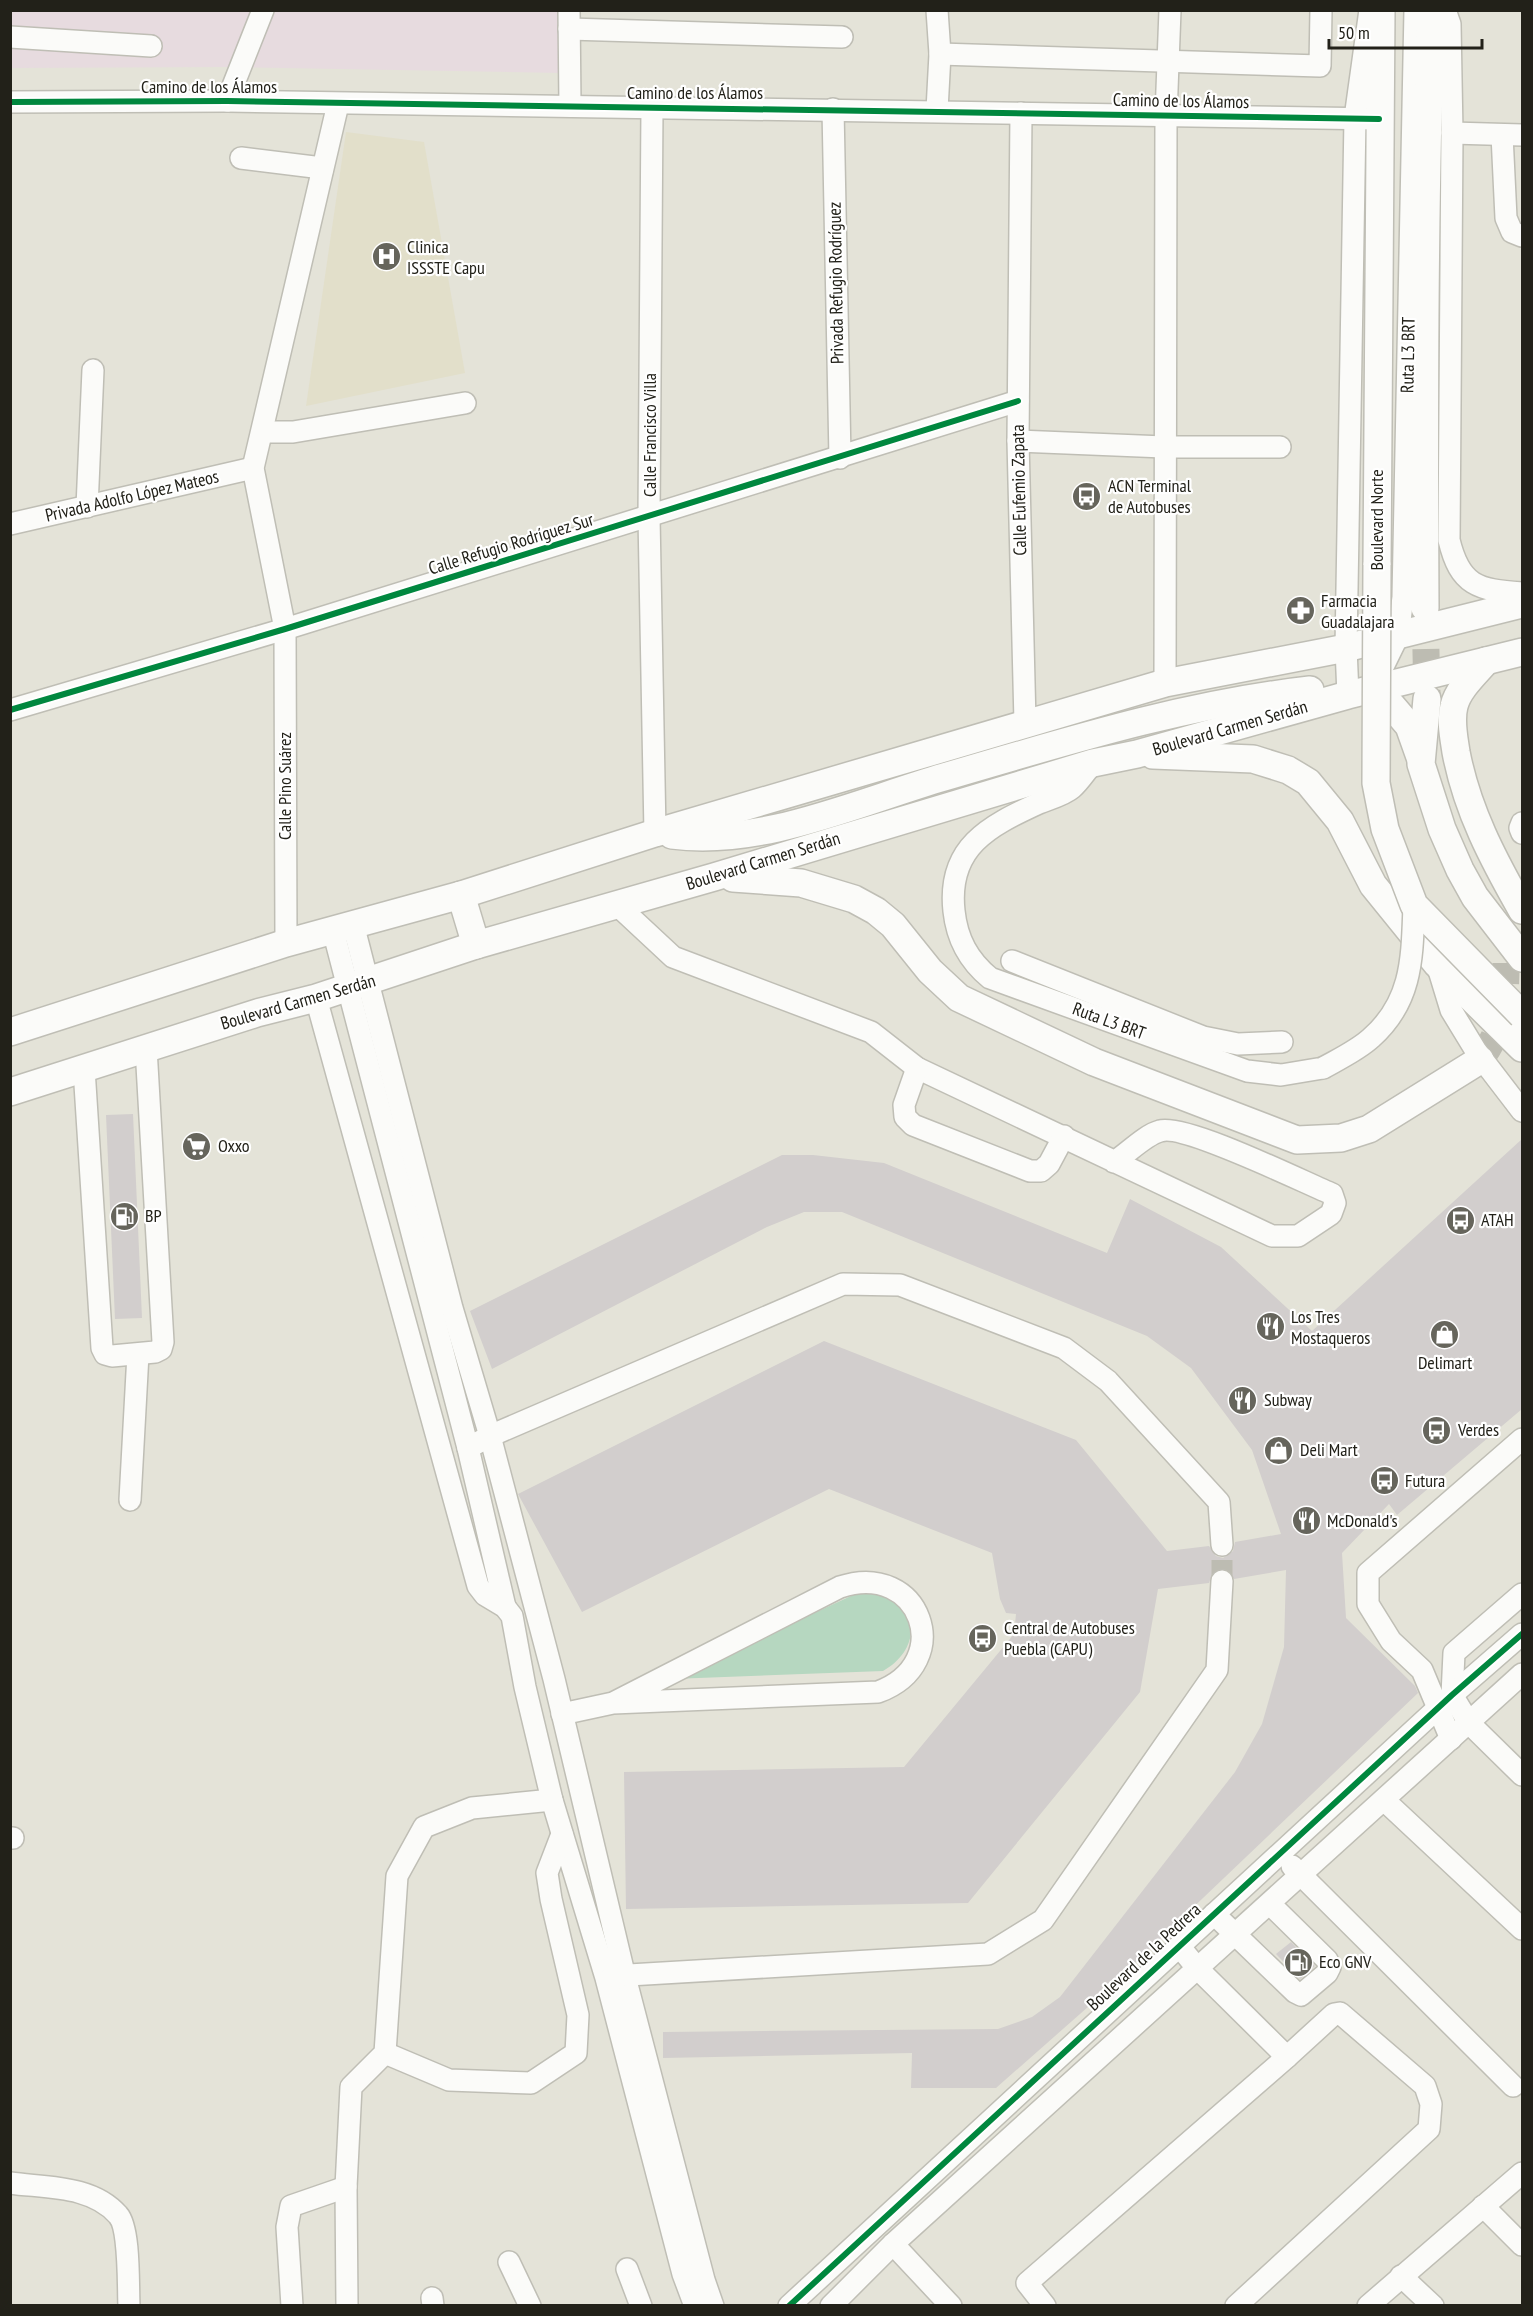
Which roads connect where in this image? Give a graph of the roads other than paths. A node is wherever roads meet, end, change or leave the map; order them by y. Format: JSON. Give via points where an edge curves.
{"nodes":[{"id":1,"x":263,"y":10,"type":"edge"},
{"id":2,"x":937,"y":10,"type":"edge"},
{"id":3,"x":1170,"y":10,"type":"edge"},
{"id":4,"x":1321,"y":10,"type":"edge"},
{"id":5,"x":1415,"y":10,"type":"edge"},
{"id":6,"x":1431,"y":10,"type":"edge"},
{"id":7,"x":1446,"y":10,"type":"edge"},
{"id":8,"x":1376,"y":14,"type":"edge"},
{"id":9,"x":569,"y":20,"type":"edge"},
{"id":10,"x":10,"y":37,"type":"edge"},
{"id":11,"x":842,"y":37,"type":"dead end"},
{"id":12,"x":151,"y":46,"type":"dead end"},
{"id":13,"x":940,"y":54,"type":"junction"},
{"id":14,"x":1170,"y":62,"type":"junction"},
{"id":15,"x":227,"y":101,"type":"junction"},
{"id":16,"x":10,"y":102,"type":"edge"},
{"id":17,"x":338,"y":104,"type":"junction"},
{"id":18,"x":570,"y":106,"type":"junction"},
{"id":19,"x":652,"y":108,"type":"junction"},
{"id":20,"x":833,"y":109,"type":"junction"},
{"id":21,"x":937,"y":110,"type":"junction"},
{"id":22,"x":1021,"y":113,"type":"junction"},
{"id":23,"x":1166,"y":116,"type":"junction"},
{"id":24,"x":1367,"y":118,"type":"junction"},
{"id":25,"x":1452,"y":133,"type":"junction"},
{"id":26,"x":1512,"y":135,"type":"edge"},
{"id":27,"x":241,"y":158,"type":"dead end"},
{"id":28,"x":322,"y":171,"type":"junction"},
{"id":29,"x":1522,"y":236,"type":"edge"},
{"id":30,"x":93,"y":370,"type":"dead end"},
{"id":31,"x":1018,"y":401,"type":"junction"},
{"id":32,"x":465,"y":403,"type":"dead end"},
{"id":33,"x":263,"y":432,"type":"junction"},
{"id":34,"x":1018,"y":441,"type":"junction"},
{"id":35,"x":1164,"y":447,"type":"junction"},
{"id":36,"x":1280,"y":447,"type":"dead end"},
{"id":37,"x":840,"y":458,"type":"junction"},
{"id":38,"x":253,"y":468,"type":"junction"},
{"id":39,"x":87,"y":507,"type":"junction"},
{"id":40,"x":649,"y":517,"type":"junction"},
{"id":41,"x":10,"y":524,"type":"edge"},
{"id":42,"x":1522,"y":593,"type":"edge"},
{"id":43,"x":1522,"y":604,"type":"edge"},
{"id":44,"x":1425,"y":608,"type":"tunnel mouth"},
{"id":45,"x":285,"y":629,"type":"junction"},
{"id":46,"x":1398,"y":636,"type":"junction"},
{"id":47,"x":1346,"y":648,"type":"junction"},
{"id":48,"x":1522,"y":652,"type":"edge"},
{"id":49,"x":1486,"y":661,"type":"junction"},
{"id":50,"x":1165,"y":682,"type":"junction"},
{"id":51,"x":1315,"y":689,"type":"dead end"},
{"id":52,"x":1358,"y":694,"type":"junction"},
{"id":53,"x":1427,"y":699,"type":"tunnel mouth"},
{"id":54,"x":1392,"y":706,"type":"dead end"},
{"id":55,"x":10,"y":710,"type":"edge"},
{"id":56,"x":1025,"y":722,"type":"junction"},
{"id":57,"x":1137,"y":754,"type":"junction"},
{"id":58,"x":1093,"y":763,"type":"junction"},
{"id":59,"x":1421,"y":764,"type":"junction"},
{"id":60,"x":1522,"y":823,"type":"edge"},
{"id":61,"x":656,"y":833,"type":"junction"},
{"id":62,"x":1522,"y":833,"type":"edge"},
{"id":63,"x":714,"y":877,"type":"junction"},
{"id":64,"x":461,"y":895,"type":"junction"},
{"id":65,"x":615,"y":903,"type":"junction"},
{"id":66,"x":1414,"y":905,"type":"junction"},
{"id":67,"x":1522,"y":910,"type":"edge"},
{"id":68,"x":343,"y":927,"type":"junction"},
{"id":69,"x":286,"y":943,"type":"junction"},
{"id":70,"x":476,"y":945,"type":"junction"},
{"id":71,"x":1012,"y":961,"type":"dead end"},
{"id":72,"x":1514,"y":961,"type":"tunnel mouth"},
{"id":73,"x":1437,"y":964,"type":"junction"},
{"id":74,"x":358,"y":985,"type":"junction"},
{"id":75,"x":316,"y":998,"type":"junction"},
{"id":76,"x":1522,"y":1015,"type":"edge"},
{"id":77,"x":10,"y":1032,"type":"edge"},
{"id":78,"x":1282,"y":1042,"type":"dead end"},
{"id":79,"x":146,"y":1048,"type":"junction"},
{"id":80,"x":1522,"y":1048,"type":"edge"},
{"id":81,"x":1480,"y":1060,"type":"tunnel mouth"},
{"id":82,"x":917,"y":1068,"type":"junction"},
{"id":83,"x":84,"y":1069,"type":"junction"},
{"id":84,"x":10,"y":1092,"type":"edge"},
{"id":85,"x":1522,"y":1111,"type":"edge"},
{"id":86,"x":1064,"y":1136,"type":"junction"},
{"id":87,"x":1114,"y":1162,"type":"junction"},
{"id":88,"x":138,"y":1354,"type":"junction"},
{"id":89,"x":490,"y":1436,"type":"junction"},
{"id":90,"x":1522,"y":1439,"type":"edge"},
{"id":91,"x":468,"y":1448,"type":"junction"},
{"id":92,"x":130,"y":1500,"type":"dead end"},
{"id":93,"x":1222,"y":1545,"type":"tunnel mouth"},
{"id":94,"x":1222,"y":1581,"type":"tunnel mouth"},
{"id":95,"x":1522,"y":1594,"type":"edge"},
{"id":96,"x":505,"y":1606,"type":"junction"},
{"id":97,"x":1522,"y":1634,"type":"edge"},
{"id":98,"x":1522,"y":1674,"type":"edge"},
{"id":99,"x":554,"y":1679,"type":"junction"},
{"id":100,"x":525,"y":1687,"type":"junction"},
{"id":101,"x":1444,"y":1702,"type":"junction"},
{"id":102,"x":613,"y":1703,"type":"junction"},
{"id":103,"x":562,"y":1714,"type":"junction"},
{"id":104,"x":1469,"y":1723,"type":"junction"},
{"id":105,"x":1451,"y":1739,"type":"junction"},
{"id":106,"x":573,"y":1762,"type":"junction"},
{"id":107,"x":545,"y":1768,"type":"junction"},
{"id":108,"x":1522,"y":1775,"type":"edge"},
{"id":109,"x":552,"y":1800,"type":"junction"},
{"id":110,"x":1384,"y":1800,"type":"junction"},
{"id":111,"x":562,"y":1834,"type":"junction"},
{"id":112,"x":1279,"y":1854,"type":"junction"},
{"id":113,"x":1301,"y":1876,"type":"junction"},
{"id":114,"x":1270,"y":1904,"type":"junction"},
{"id":115,"x":1214,"y":1914,"type":"junction"},
{"id":116,"x":1522,"y":1929,"type":"edge"},
{"id":117,"x":1235,"y":1936,"type":"junction"},
{"id":118,"x":1179,"y":1946,"type":"junction"},
{"id":119,"x":1198,"y":1970,"type":"junction"},
{"id":120,"x":615,"y":1976,"type":"junction"},
{"id":121,"x":385,"y":2053,"type":"junction"},
{"id":122,"x":1287,"y":2057,"type":"junction"},
{"id":123,"x":1513,"y":2086,"type":"dead end"},
{"id":124,"x":1522,"y":2173,"type":"edge"},
{"id":125,"x":10,"y":2183,"type":"edge"},
{"id":126,"x":346,"y":2187,"type":"junction"},
{"id":127,"x":1483,"y":2206,"type":"junction"},
{"id":128,"x":893,"y":2244,"type":"junction"},
{"id":129,"x":1522,"y":2245,"type":"edge"},
{"id":130,"x":509,"y":2262,"type":"dead end"},
{"id":131,"x":627,"y":2269,"type":"dead end"},
{"id":132,"x":1401,"y":2276,"type":"junction"},
{"id":133,"x":129,"y":2306,"type":"edge"},
{"id":134,"x":292,"y":2306,"type":"edge"},
{"id":135,"x":347,"y":2306,"type":"edge"},
{"id":136,"x":530,"y":2306,"type":"edge"},
{"id":137,"x":641,"y":2306,"type":"edge"},
{"id":138,"x":695,"y":2306,"type":"edge"},
{"id":139,"x":713,"y":2306,"type":"edge"},
{"id":140,"x":789,"y":2306,"type":"edge"},
{"id":141,"x":831,"y":2306,"type":"edge"},
{"id":142,"x":951,"y":2306,"type":"edge"},
{"id":143,"x":1045,"y":2306,"type":"edge"},
{"id":144,"x":1236,"y":2306,"type":"edge"},
{"id":145,"x":1368,"y":2306,"type":"edge"},
{"id":146,"x":1433,"y":2306,"type":"edge"}],
"edges":[{"from":1,"to":15,"type":"street"},
{"from":2,"to":13,"type":"street"},
{"from":3,"to":14,"type":"street"},
{"from":4,"to":14,"type":"street","via":[[1320,66]]},
{"from":5,"to":46,"type":"street","name":"Ruta L3 BRT","via":[[1403,597]]},
{"from":6,"to":44,"type":"main road"},
{"from":7,"to":25,"type":"street","via":[[1450,24]]},
{"from":8,"to":24,"type":"main road","name":"Boulevard Norte"},
{"from":9,"to":11,"type":"street"},
{"from":9,"to":18,"type":"street"},
{"from":10,"to":12,"type":"street"},
{"from":13,"to":14,"type":"street"},
{"from":13,"to":21,"type":"street"},
{"from":14,"to":23,"type":"street"},
{"from":15,"to":16,"type":"street","name":"Camino de los Álamos"},
{"from":15,"to":17,"type":"street","name":"Camino de los Álamos"},
{"from":17,"to":18,"type":"street","name":"Camino de los Álamos"},
{"from":17,"to":28,"type":"street"},
{"from":18,"to":19,"type":"street","name":"Camino de los Álamos"},
{"from":19,"to":20,"type":"street","name":"Camino de los Álamos"},
{"from":19,"to":40,"type":"street","name":"Calle Francisco Villa"},
{"from":20,"to":21,"type":"street","name":"Camino de los Álamos"},
{"from":20,"to":37,"type":"street","name":"Privada Refugio Rodríguez"},
{"from":21,"to":22,"type":"street","name":"Camino de los Álamos"},
{"from":22,"to":23,"type":"street","name":"Camino de los Álamos"},
{"from":22,"to":31,"type":"street","name":"Calle Eufemio Zapata"},
{"from":23,"to":24,"type":"street","name":"Camino de los Álamos"},
{"from":23,"to":35,"type":"street"},
{"from":24,"to":47,"type":"street","name":"Boulevard Norte"},
{"from":24,"to":66,"type":"main road","name":"Boulevard Norte","bridge":true,"via":[[1377,565],[1376,783],[1385,829]]},
{"from":25,"to":26,"type":"street"},
{"from":25,"to":42,"type":"street","via":[[1449,540],[1454,563],[1463,577],[1482,587]]},
{"from":26,"to":29,"type":"street","via":[[1506,218],[1512,232]]},
{"from":27,"to":28,"type":"street"},
{"from":28,"to":33,"type":"street"},
{"from":30,"to":39,"type":"street"},
{"from":31,"to":34,"type":"street","name":"Calle Eufemio Zapata"},
{"from":31,"to":37,"type":"street","name":"Calle Refugio Rodríguez Sur"},
{"from":32,"to":33,"type":"street","via":[[293,432]]},
{"from":33,"to":38,"type":"street"},
{"from":34,"to":35,"type":"street"},
{"from":34,"to":56,"type":"street","name":"Calle Eufemio Zapata"},
{"from":35,"to":36,"type":"street"},
{"from":35,"to":50,"type":"street"},
{"from":37,"to":40,"type":"street","name":"Calle Refugio Rodríguez Sur"},
{"from":38,"to":39,"type":"street","name":"Privada Adolfo López Mateos"},
{"from":38,"to":45,"type":"street","name":"Calle Pino Suárez"},
{"from":39,"to":41,"type":"street","name":"Privada Adolfo López Mateos"},
{"from":40,"to":45,"type":"street","name":"Calle Refugio Rodríguez Sur"},
{"from":40,"to":61,"type":"street","name":"Calle Francisco Villa"},
{"from":43,"to":46,"type":"main road"},
{"from":45,"to":55,"type":"street","name":"Calle Refugio Rodríguez Sur"},
{"from":45,"to":69,"type":"street","name":"Calle Pino Suárez"},
{"from":46,"to":47,"type":"main road"},
{"from":46,"to":52,"type":"street","name":"Ruta L3 BRT","via":[[1383,670]]},
{"from":47,"to":50,"type":"main road"},
{"from":47,"to":52,"type":"street","name":"Boulevard Norte"},
{"from":48,"to":49,"type":"main road","name":"Boulevard Carmen Serdán"},
{"from":49,"to":52,"type":"main road","name":"Boulevard Carmen Serdán"},
{"from":49,"to":67,"type":"main road","via":[[1454,706],[1452,732],[1474,818]]},
{"from":50,"to":56,"type":"main road"},
{"from":51,"to":61,"type":"main road","via":[[1161,716],[775,829],[722,837]]},
{"from":52,"to":57,"type":"main road","name":"Boulevard Carmen Serdán"},
{"from":53,"to":59,"type":"main road"},
{"from":54,"to":59,"type":"main road","via":[[1409,726]]},
{"from":56,"to":61,"type":"main road"},
{"from":57,"to":58,"type":"main road","name":"Boulevard Carmen Serdán"},
{"from":57,"to":73,"type":"main road","via":[[1253,759],[1288,770],[1308,782],[1340,821],[1372,885]]},
{"from":58,"to":63,"type":"main road","name":"Boulevard Carmen Serdán"},
{"from":58,"to":66,"type":"street","name":"Ruta L3 BRT","bridge":true,"via":[[1072,789],[998,822],[971,843],[956,876],[956,930],[967,954],[990,978],[1247,1071],[1281,1075],[1323,1068],[1370,1039],[1388,1020],[1404,993],[1412,965]]},
{"from":59,"to":72,"type":"main road","via":[[1438,820],[1460,870],[1500,931]]},
{"from":60,"to":62,"type":"street"},
{"from":61,"to":64,"type":"main road"},
{"from":63,"to":65,"type":"main road","name":"Boulevard Carmen Serdán"},
{"from":63,"to":81,"type":"main road","via":[[801,883],[854,899],[893,925],[930,972],[959,998],[1094,1062],[1297,1140],[1334,1139],[1369,1129]]},
{"from":64,"to":68,"type":"main road"},
{"from":64,"to":70,"type":"main road"},
{"from":65,"to":70,"type":"main road","name":"Boulevard Carmen Serdán"},
{"from":65,"to":82,"type":"street","via":[[673,957],[871,1032]]},
{"from":66,"to":76,"type":"main road","name":"Boulevard Norte","bridge":true},
{"from":68,"to":69,"type":"main road"},
{"from":68,"to":74,"type":"street"},
{"from":69,"to":77,"type":"main road"},
{"from":70,"to":74,"type":"main road","name":"Boulevard Carmen Serdán"},
{"from":71,"to":78,"type":"street","via":[[1203,1037],[1238,1044]]},
{"from":73,"to":80,"type":"main road"},
{"from":73,"to":85,"type":"street","via":[[1451,1010],[1476,1051]]},
{"from":74,"to":75,"type":"main road","name":"Boulevard Carmen Serdán"},
{"from":74,"to":89,"type":"street"},
{"from":74,"to":91,"type":"street"},
{"from":75,"to":79,"type":"main road","name":"Boulevard Carmen Serdán"},
{"from":75,"to":96,"type":"street","via":[[478,1586],[485,1595]]},
{"from":79,"to":83,"type":"main road","name":"Boulevard Carmen Serdán"},
{"from":79,"to":88,"type":"street","via":[[163,1342],[155,1352]]},
{"from":82,"to":86,"type":"street"},
{"from":82,"to":86,"type":"street","via":[[904,1106],[904,1117],[913,1125],[1030,1171],[1041,1171],[1049,1164]]},
{"from":83,"to":84,"type":"main road","name":"Boulevard Carmen Serdán"},
{"from":83,"to":88,"type":"street","via":[[102,1348],[112,1356]]},
{"from":86,"to":87,"type":"street"},
{"from":87,"to":87,"type":"street","via":[[1159,1131],[1173,1130],[1332,1194],[1335,1203],[1331,1214],[1298,1236],[1272,1236]]},
{"from":88,"to":92,"type":"street"},
{"from":89,"to":91,"type":"street"},
{"from":89,"to":93,"type":"street","via":[[843,1284],[900,1285],[1064,1348],[1108,1381],[1219,1502]]},
{"from":89,"to":99,"type":"street"},
{"from":90,"to":101,"type":"street","via":[[1368,1573],[1368,1604],[1390,1641],[1422,1670]]},
{"from":91,"to":96,"type":"street"},
{"from":94,"to":120,"type":"street","via":[[1217,1670],[1043,1920],[988,1954]]},
{"from":95,"to":101,"type":"street","via":[[1454,1653]]},
{"from":96,"to":100,"type":"street","via":[[512,1616]]},
{"from":97,"to":101,"type":"street","name":"Boulevard de la Pedrera"},
{"from":98,"to":104,"type":"street"},
{"from":99,"to":100,"type":"street"},
{"from":99,"to":103,"type":"street"},
{"from":100,"to":107,"type":"street"},
{"from":101,"to":104,"type":"street"},
{"from":101,"to":105,"type":"street"},
{"from":101,"to":112,"type":"street","name":"Boulevard de la Pedrera"},
{"from":102,"to":102,"type":"street","via":[[878,1692],[894,1686],[914,1667],[922,1646],[921,1625],[901,1593],[878,1582],[858,1581]]},
{"from":102,"to":103,"type":"street"},
{"from":103,"to":106,"type":"street"},
{"from":104,"to":105,"type":"street"},
{"from":104,"to":108,"type":"street"},
{"from":105,"to":110,"type":"street"},
{"from":106,"to":107,"type":"street"},
{"from":106,"to":120,"type":"street"},
{"from":107,"to":109,"type":"street"},
{"from":109,"to":111,"type":"street"},
{"from":109,"to":121,"type":"street","via":[[472,1808],[424,1827],[397,1876]]},
{"from":110,"to":113,"type":"street"},
{"from":110,"to":116,"type":"street"},
{"from":111,"to":120,"type":"street"},
{"from":111,"to":121,"type":"street","via":[[547,1872],[578,2015],[576,2053],[531,2083],[449,2080]]},
{"from":112,"to":113,"type":"street"},
{"from":112,"to":115,"type":"street","name":"Boulevard de la Pedrera"},
{"from":113,"to":114,"type":"street"},
{"from":113,"to":123,"type":"street"},
{"from":114,"to":117,"type":"street"},
{"from":114,"to":117,"type":"street","via":[[1330,1967],[1307,1992],[1295,1992]]},
{"from":115,"to":117,"type":"street"},
{"from":115,"to":118,"type":"street","name":"Boulevard de la Pedrera"},
{"from":117,"to":119,"type":"street"},
{"from":118,"to":119,"type":"street"},
{"from":118,"to":140,"type":"street","name":"Boulevard de la Pedrera"},
{"from":119,"to":122,"type":"street"},
{"from":119,"to":128,"type":"street"},
{"from":120,"to":138,"type":"street","via":[[683,2274]]},
{"from":120,"to":139,"type":"street"},
{"from":121,"to":126,"type":"street","via":[[351,2087]]},
{"from":122,"to":143,"type":"street","via":[[1027,2283]]},
{"from":122,"to":144,"type":"street","via":[[1334,2014],[1346,2015],[1425,2086],[1431,2104],[1429,2129]]},
{"from":124,"to":127,"type":"street"},
{"from":125,"to":133,"type":"street","via":[[87,2193],[119,2216],[127,2242]]},
{"from":126,"to":134,"type":"street","via":[[291,2206],[287,2227]]},
{"from":126,"to":135,"type":"street"},
{"from":127,"to":129,"type":"street"},
{"from":127,"to":132,"type":"street"},
{"from":128,"to":141,"type":"street"},
{"from":128,"to":142,"type":"street"},
{"from":130,"to":136,"type":"street"},
{"from":131,"to":137,"type":"street"},
{"from":132,"to":145,"type":"street"},
{"from":132,"to":146,"type":"street"}]}
